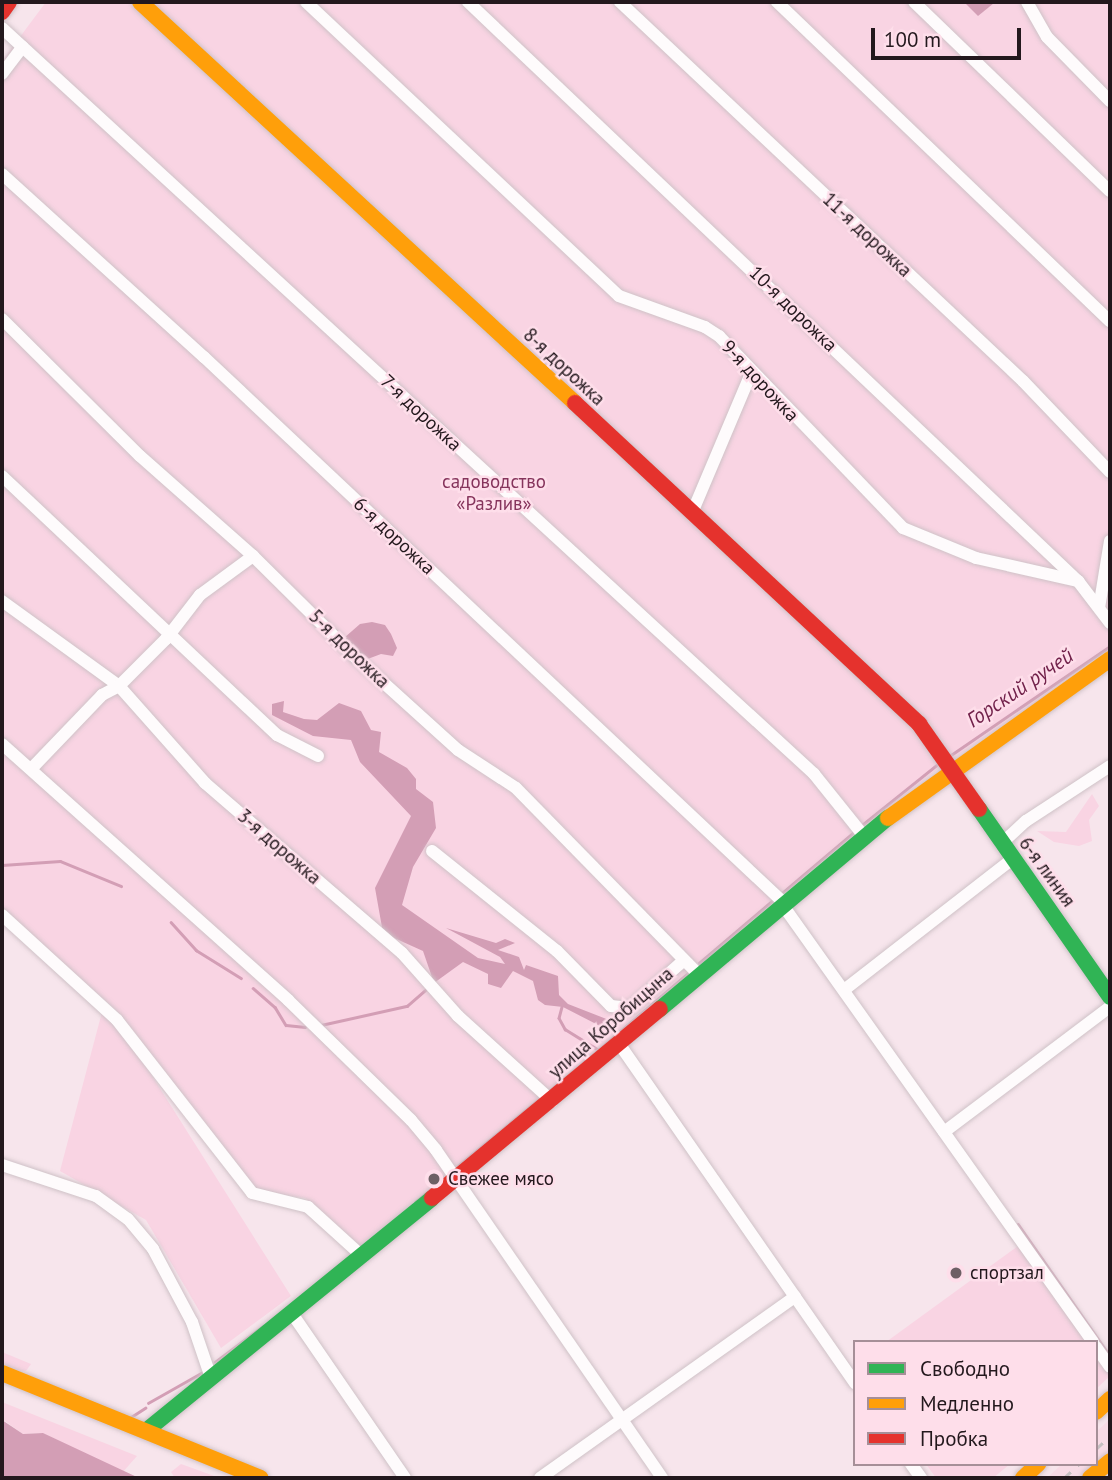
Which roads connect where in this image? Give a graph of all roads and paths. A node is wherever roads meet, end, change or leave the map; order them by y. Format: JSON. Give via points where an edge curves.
{"nodes":[{"id":1,"x":9,"y":2,"type":"edge"},
{"id":2,"x":140,"y":2,"type":"edge"},
{"id":3,"x":306,"y":2,"type":"edge"},
{"id":4,"x":468,"y":2,"type":"edge"},
{"id":5,"x":620,"y":2,"type":"edge"},
{"id":6,"x":777,"y":2,"type":"edge"},
{"id":7,"x":914,"y":2,"type":"edge"},
{"id":8,"x":1027,"y":2,"type":"edge"},
{"id":9,"x":2,"y":12,"type":"edge"},
{"id":10,"x":2,"y":28,"type":"edge"},
{"id":11,"x":22,"y":47,"type":"junction"},
{"id":12,"x":2,"y":74,"type":"edge"},
{"id":13,"x":1110,"y":101,"type":"edge"},
{"id":14,"x":2,"y":174,"type":"edge"},
{"id":15,"x":1110,"y":191,"type":"edge"},
{"id":16,"x":2,"y":319,"type":"edge"},
{"id":17,"x":1110,"y":321,"type":"edge"},
{"id":18,"x":751,"y":373,"type":"junction"},
{"id":19,"x":1110,"y":472,"type":"edge"},
{"id":20,"x":2,"y":476,"type":"edge"},
{"id":21,"x":692,"y":513,"type":"junction"},
{"id":22,"x":1110,"y":541,"type":"edge"},
{"id":23,"x":253,"y":556,"type":"junction"},
{"id":24,"x":1078,"y":581,"type":"junction"},
{"id":25,"x":2,"y":601,"type":"edge"},
{"id":26,"x":1099,"y":608,"type":"junction"},
{"id":27,"x":1110,"y":623,"type":"edge"},
{"id":28,"x":170,"y":630,"type":"junction"},
{"id":29,"x":1110,"y":659,"type":"edge"},
{"id":30,"x":119,"y":686,"type":"junction"},
{"id":31,"x":2,"y":744,"type":"edge"},
{"id":32,"x":318,"y":756,"type":"dead end"},
{"id":33,"x":1110,"y":766,"type":"edge"},
{"id":34,"x":33,"y":767,"type":"junction"},
{"id":35,"x":949,"y":771,"type":"junction"},
{"id":36,"x":863,"y":835,"type":"junction"},
{"id":37,"x":1001,"y":844,"type":"junction"},
{"id":38,"x":432,"y":851,"type":"dead end"},
{"id":39,"x":1012,"y":859,"type":"junction"},
{"id":40,"x":782,"y":903,"type":"junction"},
{"id":41,"x":2,"y":915,"type":"edge"},
{"id":42,"x":684,"y":960,"type":"junction"},
{"id":43,"x":699,"y":975,"type":"junction"},
{"id":44,"x":844,"y":990,"type":"junction"},
{"id":45,"x":1110,"y":997,"type":"edge"},
{"id":46,"x":1110,"y":1007,"type":"edge"},
{"id":47,"x":620,"y":1045,"type":"junction"},
{"id":48,"x":552,"y":1101,"type":"junction"},
{"id":49,"x":944,"y":1132,"type":"junction"},
{"id":50,"x":2,"y":1165,"type":"edge"},
{"id":51,"x":454,"y":1180,"type":"junction"},
{"id":52,"x":361,"y":1255,"type":"junction"},
{"id":53,"x":795,"y":1297,"type":"junction"},
{"id":54,"x":291,"y":1312,"type":"junction"},
{"id":55,"x":1092,"y":1340,"type":"edge"},
{"id":56,"x":1098,"y":1350,"type":"edge"},
{"id":57,"x":1110,"y":1367,"type":"edge"},
{"id":58,"x":2,"y":1373,"type":"edge"},
{"id":59,"x":210,"y":1375,"type":"junction"},
{"id":60,"x":853,"y":1380,"type":"edge"},
{"id":61,"x":621,"y":1421,"type":"junction"},
{"id":62,"x":147,"y":1430,"type":"junction"},
{"id":63,"x":1110,"y":1461,"type":"edge"},
{"id":64,"x":1036,"y":1466,"type":"edge"},
{"id":65,"x":261,"y":1478,"type":"edge"},
{"id":66,"x":405,"y":1478,"type":"edge"},
{"id":67,"x":540,"y":1478,"type":"edge"},
{"id":68,"x":662,"y":1478,"type":"edge"},
{"id":69,"x":1023,"y":1478,"type":"edge"},
{"id":70,"x":1090,"y":1478,"type":"edge"}],
"edges":[{"from":1,"to":9,"type":"main road"},
{"from":2,"to":21,"type":"main road","name":"8-я дорожка"},
{"from":3,"to":18,"type":"street","name":"9-я дорожка","via":[[619,296],[705,327]]},
{"from":4,"to":24,"type":"street","name":"10-я дорожка"},
{"from":5,"to":19,"type":"street","name":"11-я дорожка","via":[[1024,381]]},
{"from":6,"to":17,"type":"street"},
{"from":7,"to":15,"type":"street"},
{"from":8,"to":13,"type":"street","via":[[1047,37]]},
{"from":10,"to":11,"type":"street","name":"7-я дорожка"},
{"from":11,"to":12,"type":"street"},
{"from":11,"to":36,"type":"street","name":"7-я дорожка","via":[[814,774]]},
{"from":14,"to":40,"type":"street","name":"6-я дорожка","via":[[205,357]]},
{"from":16,"to":23,"type":"street","name":"5-я дорожка","via":[[140,456]]},
{"from":18,"to":21,"type":"street"},
{"from":18,"to":24,"type":"street","name":"9-я дорожка","via":[[903,528],[976,558]]},
{"from":20,"to":28,"type":"street"},
{"from":21,"to":35,"type":"main road","name":"8-я дорожка","via":[[919,724]]},
{"from":22,"to":26,"type":"street"},
{"from":23,"to":28,"type":"street","via":[[200,595]]},
{"from":23,"to":42,"type":"street","name":"5-я дорожка","via":[[458,750],[516,788]]},
{"from":24,"to":26,"type":"street","name":"10-я дорожка"},
{"from":25,"to":30,"type":"street","name":"3-я дорожка"},
{"from":26,"to":27,"type":"street","name":"10-я дорожка"},
{"from":28,"to":30,"type":"street"},
{"from":28,"to":32,"type":"street","via":[[277,735]]},
{"from":29,"to":35,"type":"main road","name":"улица Коробицына"},
{"from":30,"to":34,"type":"street","via":[[102,695]]},
{"from":30,"to":48,"type":"street","name":"3-я дорожка","via":[[205,783],[402,953],[458,1016]]},
{"from":31,"to":34,"type":"street"},
{"from":33,"to":37,"type":"street","via":[[1027,821]]},
{"from":34,"to":51,"type":"street","via":[[128,859],[288,1000],[411,1120]]},
{"from":35,"to":36,"type":"main road","name":"улица Коробицына"},
{"from":35,"to":37,"type":"main road","name":"6-я линия"},
{"from":36,"to":40,"type":"main road","name":"улица Коробицына"},
{"from":37,"to":39,"type":"main road","name":"6-я линия"},
{"from":38,"to":42,"type":"street","via":[[557,951],[611,1006],[630,1008]]},
{"from":39,"to":44,"type":"street"},
{"from":39,"to":45,"type":"main road","name":"6-я линия"},
{"from":40,"to":43,"type":"main road","name":"улица Коробицына"},
{"from":40,"to":44,"type":"street","name":"6-я дорожка"},
{"from":41,"to":52,"type":"street","via":[[117,1020],[252,1193],[308,1207]]},
{"from":42,"to":43,"type":"street","name":"5-я дорожка"},
{"from":43,"to":47,"type":"main road","name":"улица Коробицына"},
{"from":44,"to":49,"type":"street","name":"6-я дорожка"},
{"from":46,"to":49,"type":"street"},
{"from":47,"to":48,"type":"main road","name":"улица Коробицына"},
{"from":47,"to":53,"type":"street"},
{"from":48,"to":51,"type":"main road","name":"улица Коробицына"},
{"from":49,"to":55,"type":"street","name":"6-я дорожка"},
{"from":50,"to":59,"type":"street","via":[[96,1196],[128,1219],[153,1249],[179,1298]]},
{"from":51,"to":52,"type":"main road","name":"улица Коробицына"},
{"from":51,"to":61,"type":"street"},
{"from":52,"to":54,"type":"main road","name":"улица Коробицына"},
{"from":53,"to":60,"type":"street"},
{"from":53,"to":61,"type":"street"},
{"from":54,"to":59,"type":"main road","name":"улица Коробицына"},
{"from":54,"to":66,"type":"street"},
{"from":56,"to":57,"type":"street"},
{"from":58,"to":62,"type":"main road"},
{"from":59,"to":62,"type":"main road","name":"улица Коробицына"},
{"from":61,"to":67,"type":"street"},
{"from":61,"to":68,"type":"street"},
{"from":62,"to":65,"type":"main road"},
{"from":63,"to":70,"type":"main road"},
{"from":64,"to":69,"type":"main road"}]}
